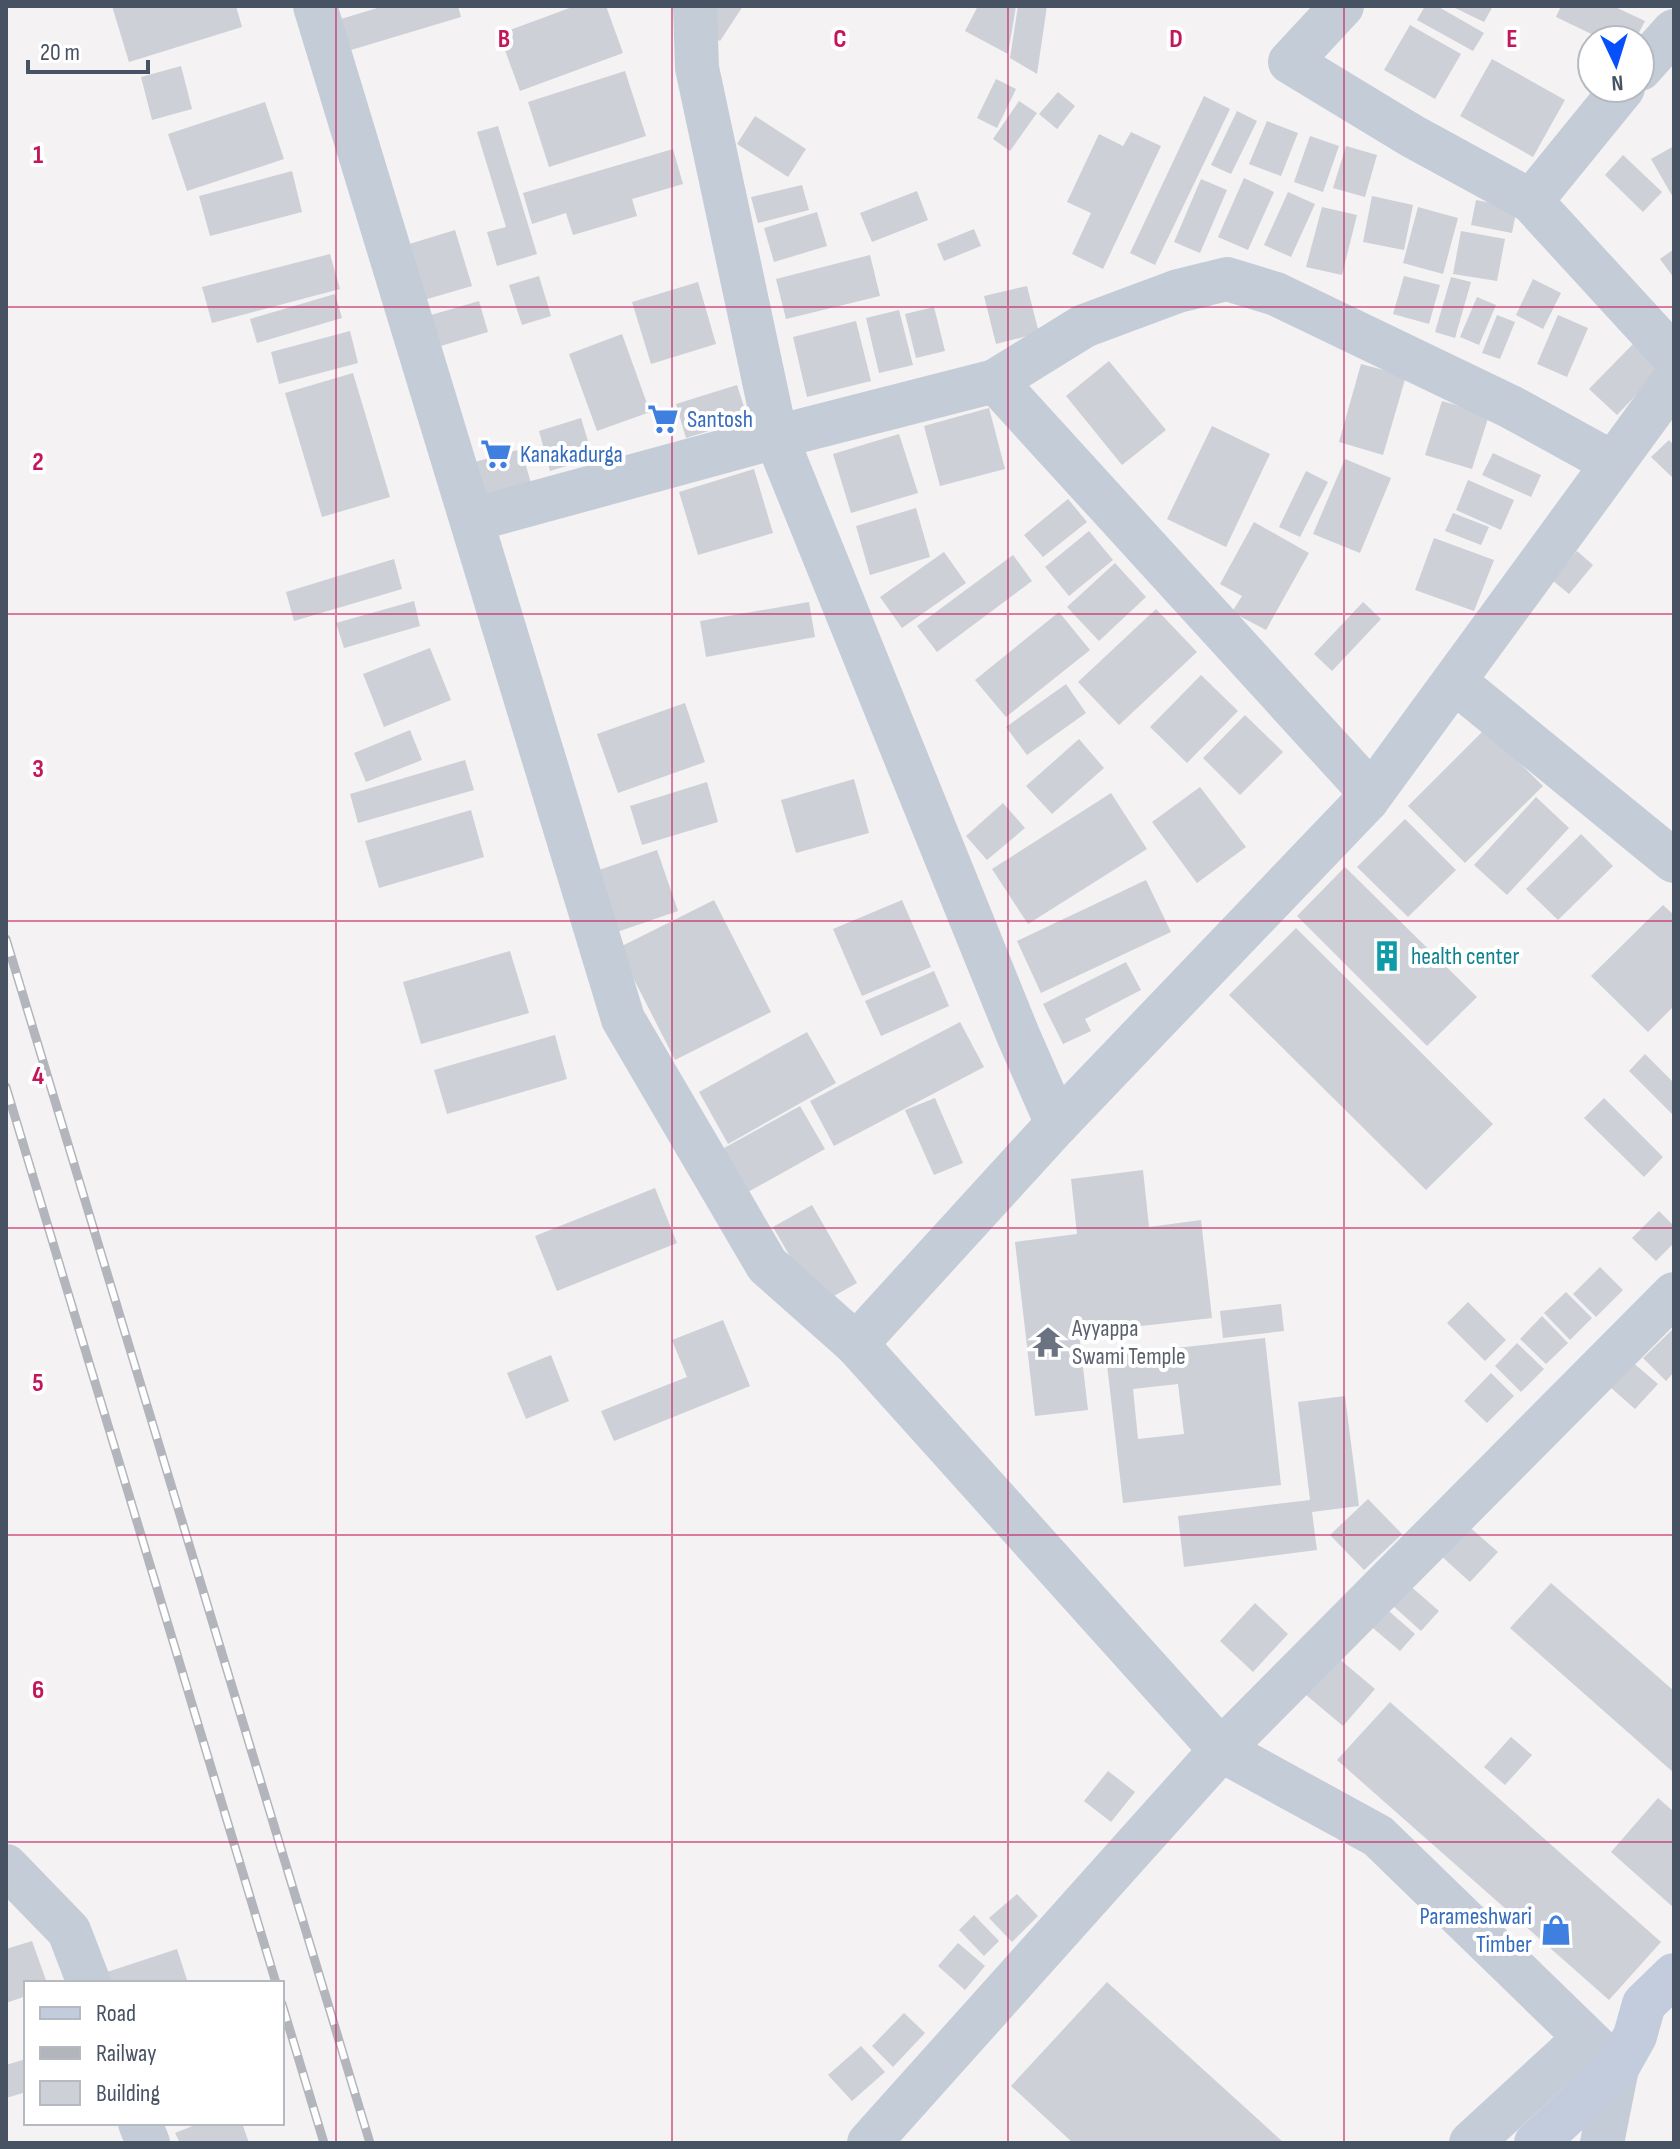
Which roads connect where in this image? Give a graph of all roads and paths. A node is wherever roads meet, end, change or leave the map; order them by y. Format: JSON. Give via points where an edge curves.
{"nodes":[{"id":1,"x":315,"y":6,"type":"edge"},
{"id":2,"x":695,"y":6,"type":"edge"},
{"id":3,"x":1342,"y":6,"type":"edge"},
{"id":4,"x":1674,"y":31,"type":"edge"},
{"id":5,"x":1656,"y":51,"type":"edge"},
{"id":6,"x":1610,"y":104,"type":"edge"},
{"id":7,"x":1531,"y":201,"type":"junction"},
{"id":8,"x":1674,"y":357,"type":"edge"},
{"id":9,"x":1674,"y":380,"type":"edge"},
{"id":10,"x":995,"y":381,"type":"junction"},
{"id":11,"x":776,"y":437,"type":"junction"},
{"id":12,"x":1611,"y":462,"type":"junction"},
{"id":13,"x":472,"y":520,"type":"junction"},
{"id":14,"x":1455,"y":682,"type":"junction"},
{"id":15,"x":1367,"y":800,"type":"junction"},
{"id":16,"x":1674,"y":861,"type":"edge"},
{"id":17,"x":1057,"y":1124,"type":"junction"},
{"id":18,"x":1674,"y":1294,"type":"edge"},
{"id":19,"x":856,"y":1344,"type":"junction"},
{"id":20,"x":1221,"y":1750,"type":"junction"},
{"id":21,"x":6,"y":1866,"type":"edge"},
{"id":22,"x":1674,"y":1975,"type":"edge"},
{"id":23,"x":88,"y":1981,"type":"edge"},
{"id":24,"x":1674,"y":2018,"type":"edge"},
{"id":25,"x":1584,"y":2039,"type":"junction"},
{"id":26,"x":1626,"y":2052,"type":"junction"},
{"id":27,"x":1543,"y":2137,"type":"edge"},
{"id":28,"x":869,"y":2143,"type":"edge"},
{"id":29,"x":1471,"y":2143,"type":"edge"},
{"id":30,"x":1602,"y":2143,"type":"edge"}],
"edges":[{"from":1,"to":13,"type":"street"},
{"from":2,"to":11,"type":"street","via":[[697,68]]},
{"from":3,"to":7,"type":"street","via":[[1290,62]]},
{"from":4,"to":5,"type":"street"},
{"from":6,"to":7,"type":"street"},
{"from":7,"to":8,"type":"street"},
{"from":9,"to":12,"type":"street"},
{"from":10,"to":11,"type":"street"},
{"from":10,"to":12,"type":"street","via":[[1084,326],[1227,279],[1276,294],[1511,407]]},
{"from":10,"to":15,"type":"street","via":[[1361,782]]},
{"from":11,"to":13,"type":"street"},
{"from":11,"to":17,"type":"street"},
{"from":12,"to":14,"type":"street"},
{"from":13,"to":19,"type":"street","via":[[623,1019],[767,1265]]},
{"from":14,"to":15,"type":"street"},
{"from":14,"to":16,"type":"street"},
{"from":15,"to":17,"type":"street"},
{"from":17,"to":19,"type":"street"},
{"from":18,"to":20,"type":"street"},
{"from":19,"to":20,"type":"street"},
{"from":20,"to":25,"type":"street","via":[[1378,1836]]},
{"from":20,"to":28,"type":"street"},
{"from":21,"to":23,"type":"street","via":[[69,1931]]},
{"from":22,"to":26,"type":"main road","via":[[1644,2004]]},
{"from":24,"to":26,"type":"main road"},
{"from":25,"to":26,"type":"street"},
{"from":25,"to":29,"type":"street"},
{"from":26,"to":27,"type":"main road"},
{"from":26,"to":30,"type":"street"}]}
